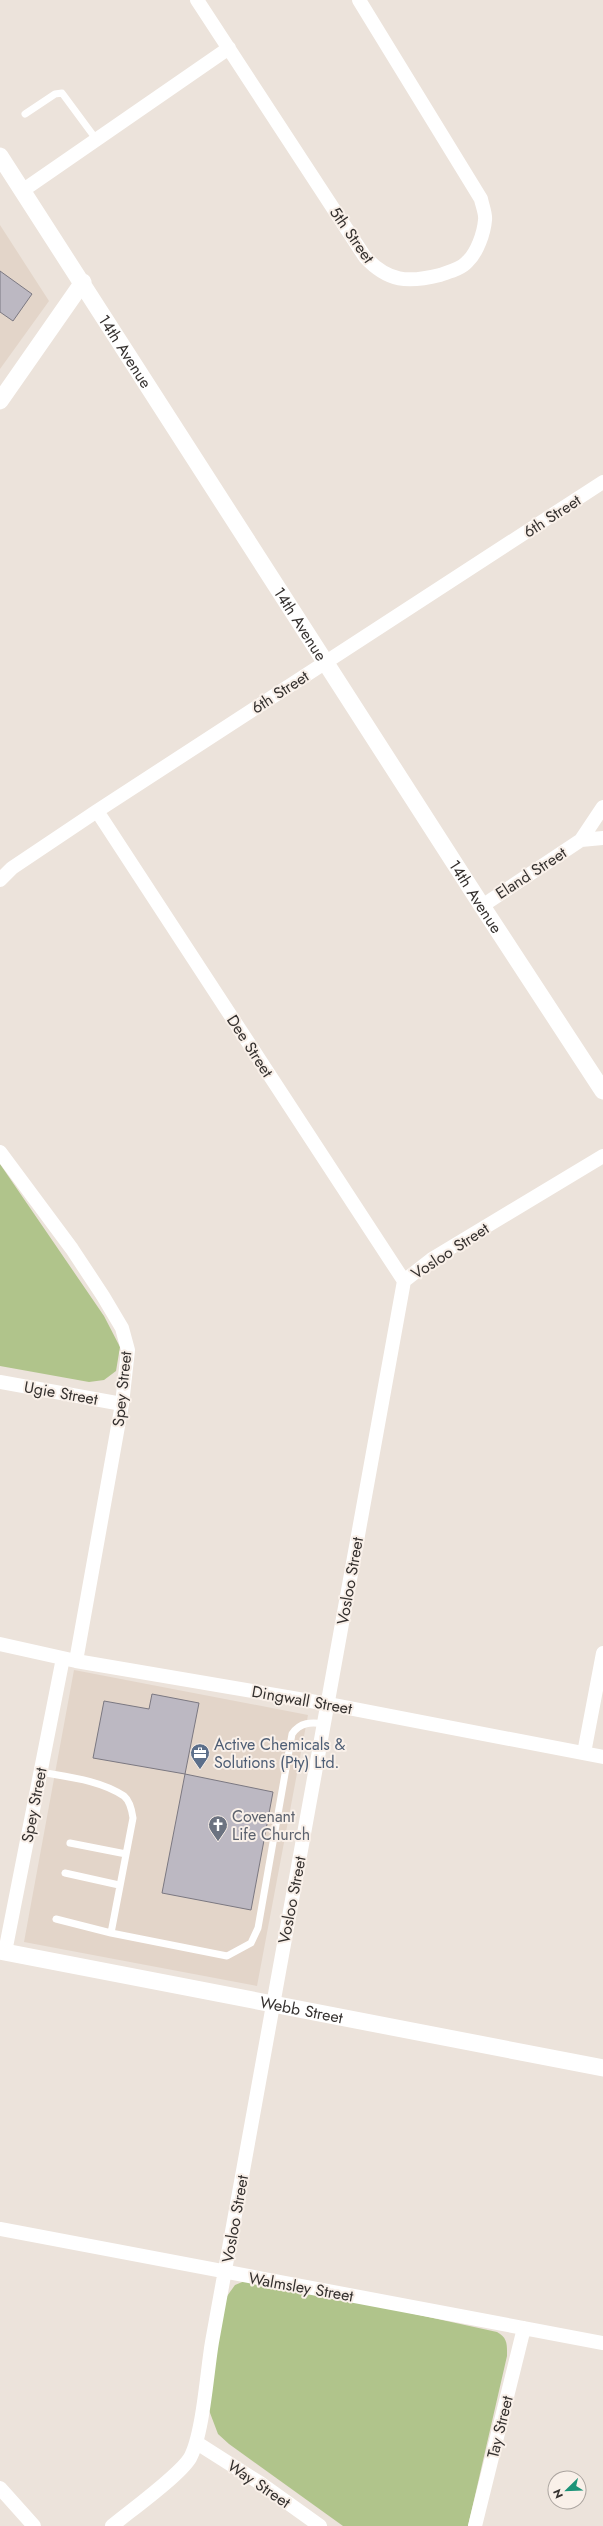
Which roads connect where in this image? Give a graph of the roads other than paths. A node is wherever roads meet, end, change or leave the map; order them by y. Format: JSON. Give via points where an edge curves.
{"nodes":[{"id":1,"x":197,"y":0,"type":"edge"},
{"id":2,"x":359,"y":0,"type":"edge"},
{"id":3,"x":229,"y":48,"type":"junction"},
{"id":4,"x":25,"y":114,"type":"dead end"},
{"id":5,"x":96,"y":139,"type":"junction"},
{"id":6,"x":0,"y":156,"type":"edge"},
{"id":7,"x":22,"y":191,"type":"junction"},
{"id":8,"x":82,"y":282,"type":"junction"},
{"id":9,"x":0,"y":401,"type":"edge"},
{"id":10,"x":603,"y":482,"type":"edge"},
{"id":11,"x":325,"y":663,"type":"junction"},
{"id":12,"x":603,"y":807,"type":"edge"},
{"id":13,"x":96,"y":811,"type":"junction"},
{"id":14,"x":603,"y":838,"type":"edge"},
{"id":15,"x":581,"y":840,"type":"junction"},
{"id":16,"x":0,"y":880,"type":"edge"},
{"id":17,"x":482,"y":906,"type":"junction"},
{"id":18,"x":603,"y":1090,"type":"edge"},
{"id":19,"x":0,"y":1152,"type":"edge"},
{"id":20,"x":603,"y":1156,"type":"edge"},
{"id":21,"x":404,"y":1281,"type":"junction"},
{"id":22,"x":0,"y":1382,"type":"edge"},
{"id":23,"x":122,"y":1404,"type":"junction"},
{"id":24,"x":0,"y":1644,"type":"edge"},
{"id":25,"x":603,"y":1653,"type":"edge"},
{"id":26,"x":69,"y":1659,"type":"junction"},
{"id":27,"x":328,"y":1704,"type":"junction"},
{"id":28,"x":324,"y":1724,"type":"junction"},
{"id":29,"x":584,"y":1754,"type":"junction"},
{"id":30,"x":603,"y":1757,"type":"edge"},
{"id":31,"x":40,"y":1772,"type":"junction"},
{"id":32,"x":70,"y":1842,"type":"dead end"},
{"id":33,"x":126,"y":1854,"type":"junction"},
{"id":34,"x":65,"y":1873,"type":"dead end"},
{"id":35,"x":119,"y":1885,"type":"junction"},
{"id":36,"x":56,"y":1919,"type":"dead end"},
{"id":37,"x":111,"y":1933,"type":"junction"},
{"id":38,"x":2,"y":1951,"type":"edge"},
{"id":39,"x":272,"y":2005,"type":"junction"},
{"id":40,"x":603,"y":2068,"type":"edge"},
{"id":41,"x":0,"y":2229,"type":"edge"},
{"id":42,"x":226,"y":2273,"type":"junction"},
{"id":43,"x":524,"y":2328,"type":"junction"},
{"id":44,"x":603,"y":2343,"type":"edge"},
{"id":45,"x":197,"y":2443,"type":"junction"},
{"id":46,"x":0,"y":2488,"type":"edge"},
{"id":47,"x":34,"y":2526,"type":"edge"},
{"id":48,"x":112,"y":2526,"type":"edge"},
{"id":49,"x":320,"y":2526,"type":"edge"},
{"id":50,"x":475,"y":2526,"type":"edge"}],
"edges":[{"from":1,"to":3,"type":"street","name":"5th Street"},
{"from":2,"to":3,"type":"street","name":"5th Street","via":[[481,199],[485,219],[476,249],[467,263],[450,272],[418,280],[401,280],[376,270],[364,257]]},
{"from":3,"to":5,"type":"street"},
{"from":4,"to":5,"type":"lane","via":[[55,94],[62,93]]},
{"from":5,"to":7,"type":"street"},
{"from":6,"to":7,"type":"street","name":"14th Avenue"},
{"from":7,"to":8,"type":"street","name":"14th Avenue"},
{"from":8,"to":9,"type":"street"},
{"from":8,"to":11,"type":"street","name":"14th Avenue"},
{"from":10,"to":11,"type":"street","name":"6th Street"},
{"from":11,"to":13,"type":"street","name":"6th Street"},
{"from":11,"to":17,"type":"street","name":"14th Avenue"},
{"from":12,"to":15,"type":"street","name":"Eland Street"},
{"from":13,"to":16,"type":"street","name":"6th Street","via":[[12,868]]},
{"from":13,"to":21,"type":"street","name":"Dee Street"},
{"from":14,"to":15,"type":"street","name":"Eland Street"},
{"from":15,"to":17,"type":"street","name":"Eland Street"},
{"from":17,"to":18,"type":"street","name":"14th Avenue"},
{"from":19,"to":23,"type":"street","name":"Spey Street","via":[[72,1249],[122,1328],[128,1360]]},
{"from":20,"to":21,"type":"street","name":"Vosloo Street","via":[[432,1259]]},
{"from":21,"to":27,"type":"street","name":"Vosloo Street"},
{"from":22,"to":23,"type":"street","name":"Ugie Street"},
{"from":23,"to":26,"type":"street","name":"Spey Street"},
{"from":24,"to":26,"type":"street","name":"Dingwall Street"},
{"from":25,"to":29,"type":"street"},
{"from":26,"to":27,"type":"street","name":"Dingwall Street"},
{"from":26,"to":31,"type":"street","name":"Spey Street"},
{"from":27,"to":28,"type":"street","name":"Vosloo Street"},
{"from":27,"to":29,"type":"street","name":"Dingwall Street"},
{"from":28,"to":37,"type":"lane","via":[[302,1724],[296,1727],[292,1734],[258,1928],[251,1943],[227,1956]]},
{"from":28,"to":39,"type":"street","name":"Vosloo Street"},
{"from":29,"to":30,"type":"street","name":"Dingwall Street"},
{"from":31,"to":33,"type":"lane","via":[[90,1782],[124,1797],[132,1808],[133,1818]]},
{"from":31,"to":38,"type":"street","name":"Spey Street"},
{"from":32,"to":33,"type":"lane"},
{"from":33,"to":35,"type":"lane"},
{"from":34,"to":35,"type":"lane"},
{"from":35,"to":37,"type":"lane"},
{"from":36,"to":37,"type":"lane"},
{"from":38,"to":39,"type":"street","name":"Webb Street"},
{"from":39,"to":40,"type":"street","name":"Webb Street"},
{"from":39,"to":42,"type":"street","name":"Vosloo Street"},
{"from":41,"to":42,"type":"street","name":"Walmsley Street"},
{"from":42,"to":43,"type":"street","name":"Walmsley Street"},
{"from":42,"to":45,"type":"street","name":"Vosloo Street","via":[[212,2342]]},
{"from":43,"to":44,"type":"street","name":"Walmsley Street"},
{"from":43,"to":50,"type":"street","name":"Tay Street"},
{"from":45,"to":48,"type":"street","name":"Vosloo Street","via":[[189,2459],[178,2471]]},
{"from":45,"to":49,"type":"street","name":"Way Street","via":[[260,2483]]},
{"from":46,"to":47,"type":"street"}]}
